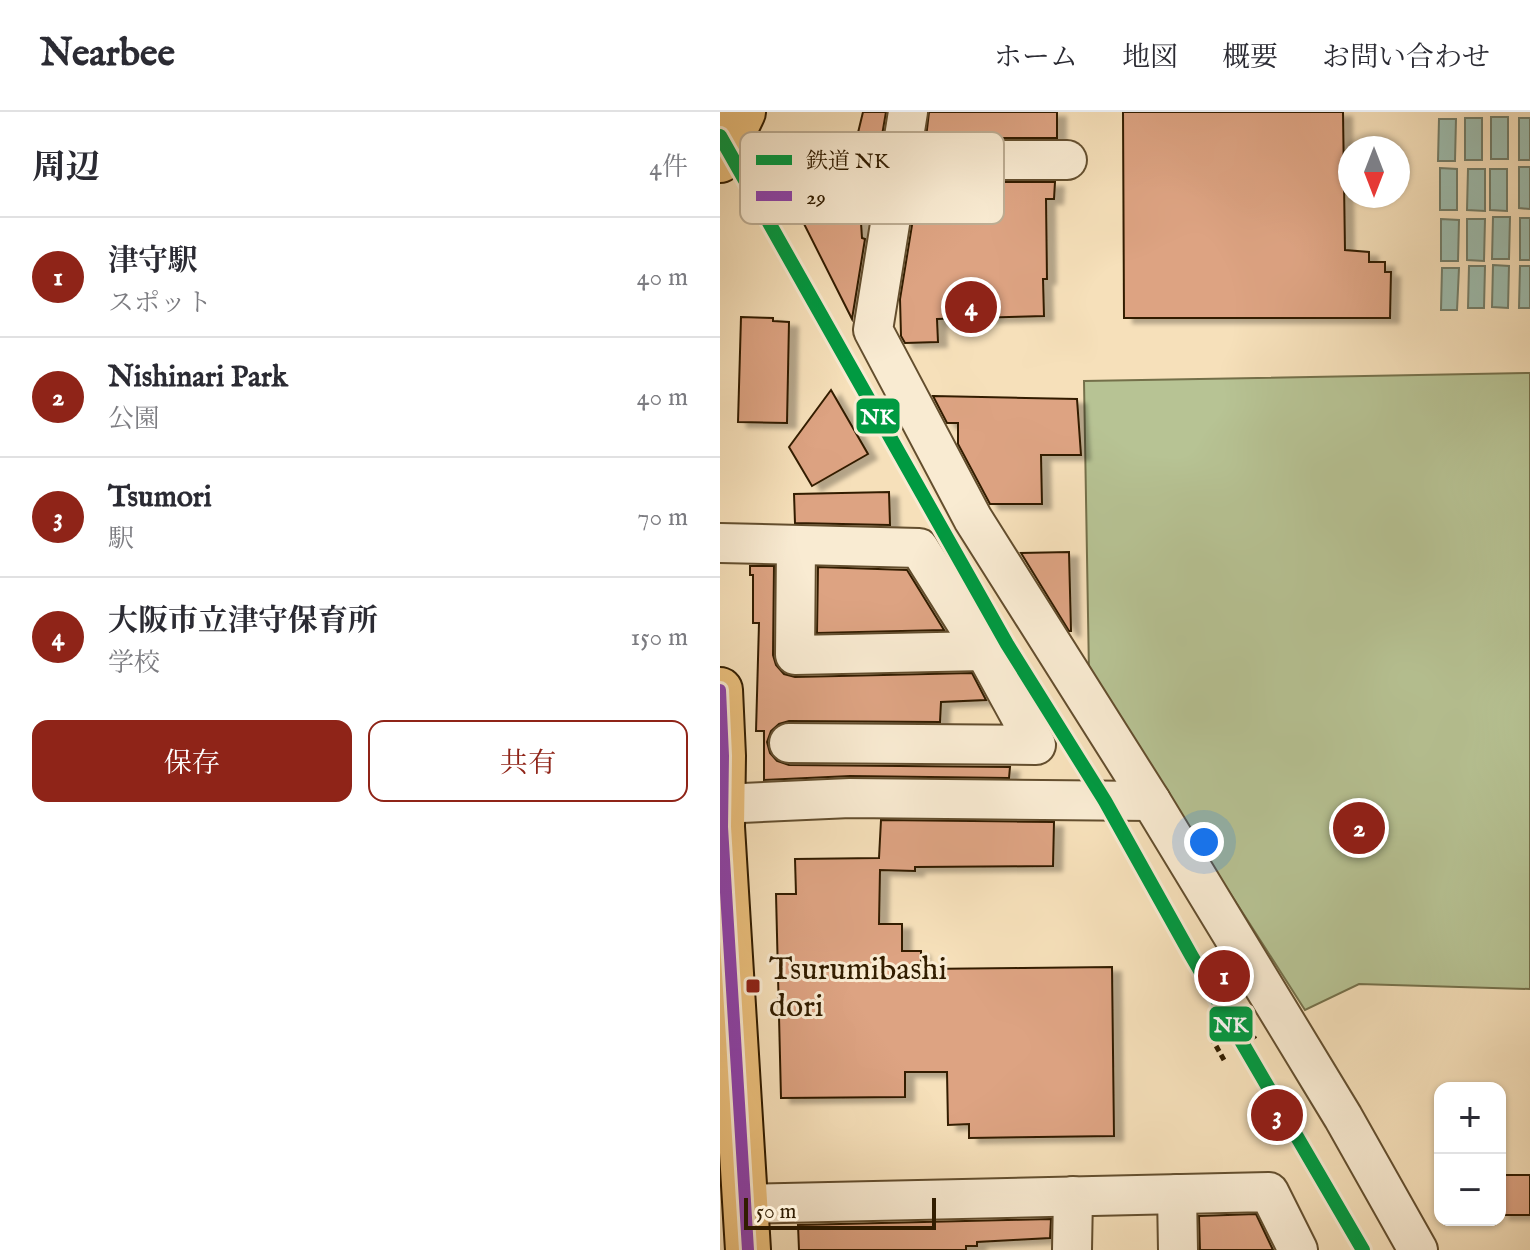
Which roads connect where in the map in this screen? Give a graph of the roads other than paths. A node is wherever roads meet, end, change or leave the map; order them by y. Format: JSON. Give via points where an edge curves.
{"nodes":[{"id":1,"x":743,"y":112,"type":"edge"},
{"id":2,"x":908,"y":112,"type":"edge"},
{"id":3,"x":905,"y":132,"type":"edge"},
{"id":4,"x":720,"y":160,"type":"edge"},
{"id":5,"x":1004,"y":160,"type":"edge"},
{"id":6,"x":1067,"y":160,"type":"dead end"},
{"id":7,"x":890,"y":224,"type":"edge"},
{"id":8,"x":720,"y":543,"type":"edge"},
{"id":9,"x":796,"y":545,"type":"junction"},
{"id":10,"x":984,"y":651,"type":"junction"},
{"id":11,"x":720,"y":690,"type":"edge"},
{"id":12,"x":789,"y":743,"type":"dead end"},
{"id":13,"x":1151,"y":801,"type":"junction"},
{"id":14,"x":721,"y":815,"type":"edge"},
{"id":15,"x":1177,"y":1194,"type":"junction"},
{"id":16,"x":1073,"y":1196,"type":"junction"},
{"id":17,"x":744,"y":1204,"type":"junction"},
{"id":18,"x":748,"y":1250,"type":"edge"},
{"id":19,"x":1072,"y":1250,"type":"edge"},
{"id":20,"x":1178,"y":1250,"type":"edge"},
{"id":21,"x":1298,"y":1250,"type":"edge"},
{"id":22,"x":1418,"y":1250,"type":"edge"}],
"edges":[{"from":1,"to":4,"type":"main road"},
{"from":2,"to":3,"type":"street"},
{"from":5,"to":6,"type":"street"},
{"from":7,"to":13,"type":"street","via":[[873,330],[973,519]]},
{"from":8,"to":9,"type":"street"},
{"from":9,"to":10,"type":"street","via":[[919,548]]},
{"from":9,"to":10,"type":"street","via":[[795,655]]},
{"from":10,"to":12,"type":"street","via":[[1036,745]]},
{"from":11,"to":14,"type":"main road"},
{"from":13,"to":14,"type":"street","via":[[850,798]]},
{"from":13,"to":22,"type":"street"},
{"from":14,"to":17,"type":"main road"},
{"from":15,"to":16,"type":"street"},
{"from":15,"to":20,"type":"street"},
{"from":15,"to":21,"type":"street","via":[[1269,1192]]},
{"from":16,"to":17,"type":"street"},
{"from":16,"to":19,"type":"street"},
{"from":17,"to":18,"type":"main road"}]}
